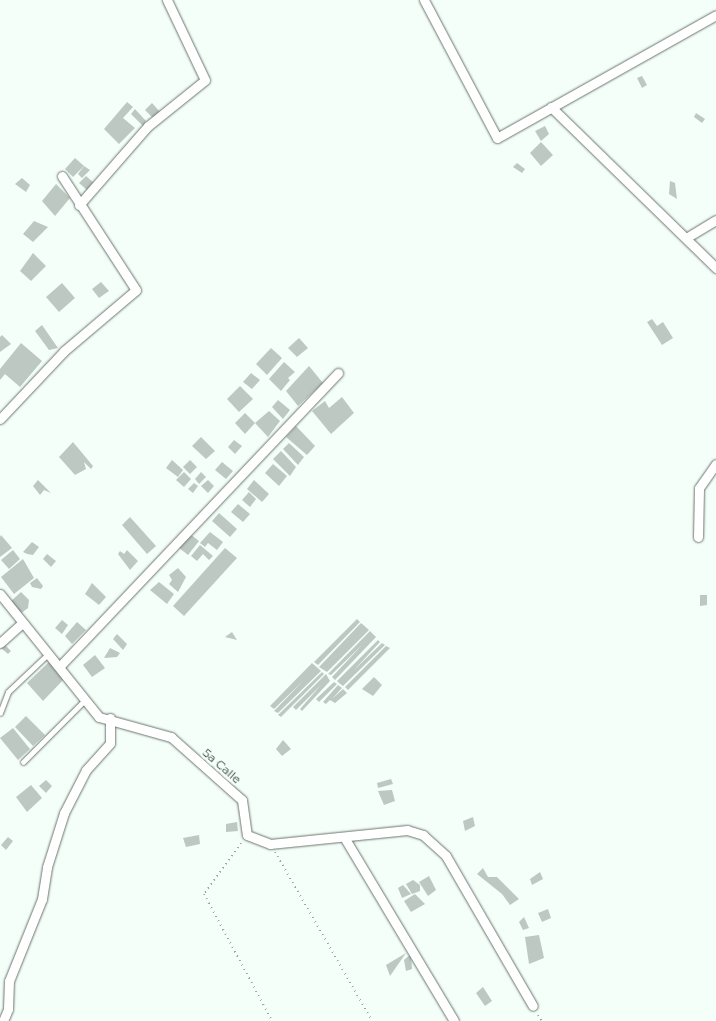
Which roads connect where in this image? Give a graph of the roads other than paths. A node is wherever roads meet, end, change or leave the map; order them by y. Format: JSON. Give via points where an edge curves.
{"nodes":[{"id":1,"x":167,"y":0,"type":"edge"},
{"id":2,"x":424,"y":0,"type":"edge"},
{"id":3,"x":716,"y":15,"type":"edge"},
{"id":4,"x":551,"y":107,"type":"junction"},
{"id":5,"x":62,"y":176,"type":"dead end"},
{"id":6,"x":80,"y":205,"type":"junction"},
{"id":7,"x":716,"y":220,"type":"edge"},
{"id":8,"x":686,"y":238,"type":"junction"},
{"id":9,"x":716,"y":268,"type":"edge"},
{"id":10,"x":338,"y":373,"type":"dead end"},
{"id":11,"x":0,"y":419,"type":"edge"},
{"id":12,"x":716,"y":464,"type":"edge"},
{"id":13,"x":698,"y":537,"type":"dead end"},
{"id":14,"x":0,"y":594,"type":"edge"},
{"id":15,"x":22,"y":623,"type":"junction"},
{"id":16,"x":0,"y":642,"type":"edge"},
{"id":17,"x":49,"y":653,"type":"junction"},
{"id":18,"x":60,"y":666,"type":"junction"},
{"id":19,"x":85,"y":700,"type":"junction"},
{"id":20,"x":0,"y":713,"type":"edge"},
{"id":21,"x":110,"y":718,"type":"junction"},
{"id":22,"x":23,"y":762,"type":"dead end"},
{"id":23,"x":344,"y":837,"type":"junction"},
{"id":24,"x":533,"y":1006,"type":"dead end"},
{"id":25,"x":3,"y":1021,"type":"edge"},
{"id":26,"x":454,"y":1021,"type":"edge"}],
"edges":[{"from":1,"to":6,"type":"street","via":[[205,80],[148,126]]},
{"from":2,"to":4,"type":"street","via":[[497,138]]},
{"from":3,"to":4,"type":"street"},
{"from":4,"to":8,"type":"street"},
{"from":5,"to":6,"type":"street"},
{"from":6,"to":11,"type":"street","via":[[136,290],[64,351]]},
{"from":7,"to":8,"type":"street"},
{"from":8,"to":9,"type":"street"},
{"from":10,"to":18,"type":"street"},
{"from":12,"to":13,"type":"street","via":[[699,488]]},
{"from":14,"to":15,"type":"street","name":"5a Calle"},
{"from":15,"to":16,"type":"street"},
{"from":15,"to":17,"type":"street","name":"5a Calle"},
{"from":17,"to":18,"type":"street","name":"5a Calle"},
{"from":17,"to":20,"type":"lane","via":[[8,692]]},
{"from":18,"to":19,"type":"street","name":"5a Calle"},
{"from":19,"to":21,"type":"street","name":"5a Calle","via":[[99,717]]},
{"from":19,"to":22,"type":"lane"},
{"from":21,"to":23,"type":"street","name":"5a Calle","via":[[171,737],[242,800],[247,835],[270,844]]},
{"from":21,"to":25,"type":"street","via":[[110,743],[86,770],[64,813],[47,868],[42,899],[9,981],[8,1009]]},
{"from":23,"to":24,"type":"street","via":[[407,830],[423,835],[446,856]]},
{"from":23,"to":26,"type":"street"}]}
